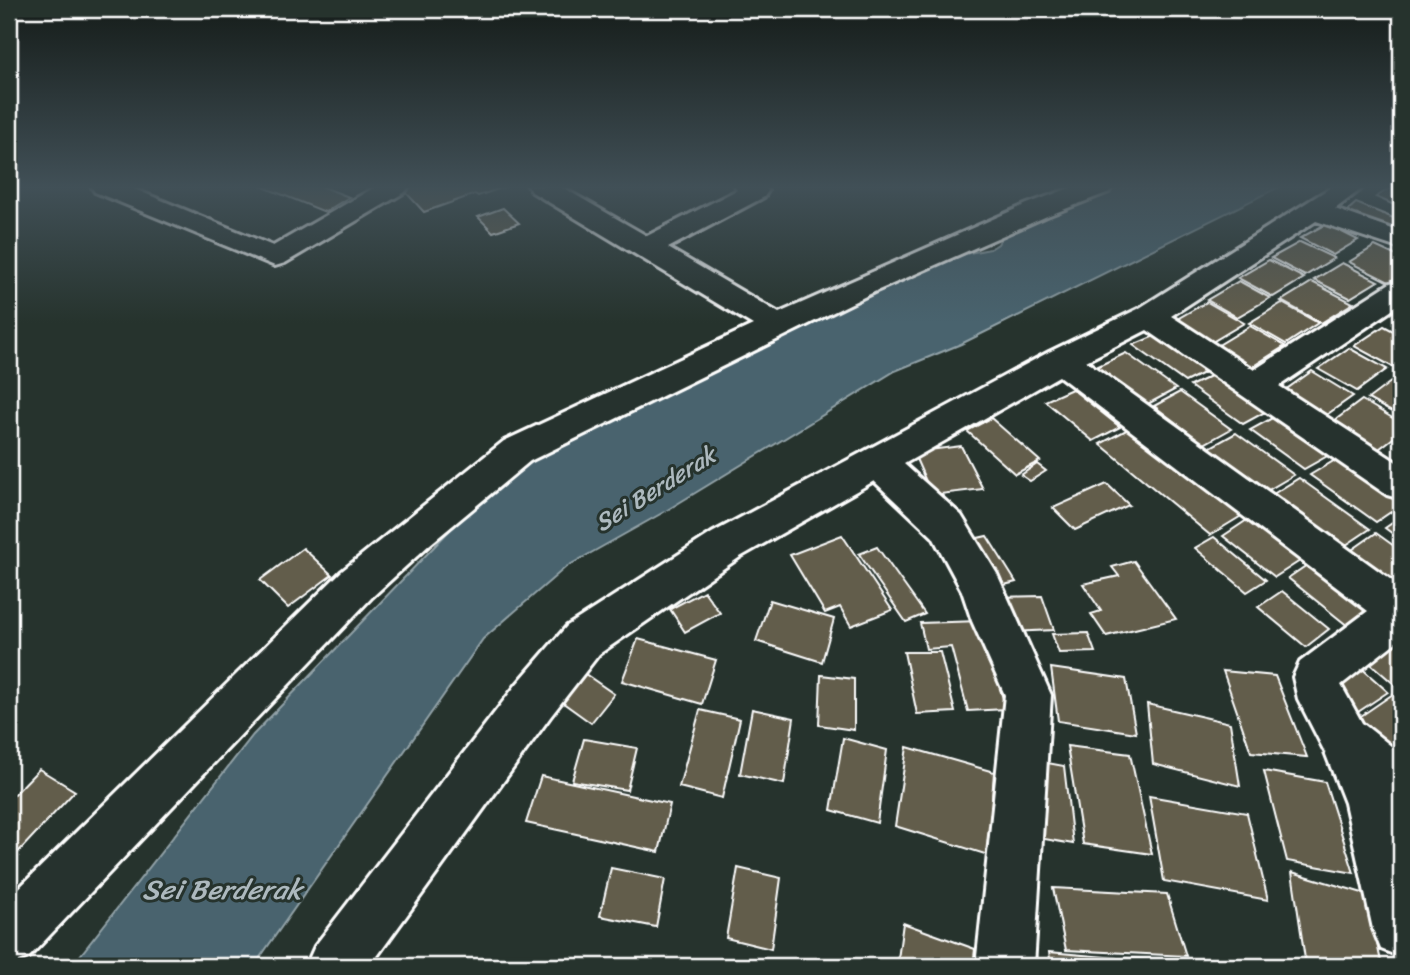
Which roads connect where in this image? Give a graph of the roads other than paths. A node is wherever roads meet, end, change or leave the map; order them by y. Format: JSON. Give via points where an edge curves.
{"nodes":[{"id":1,"x":213,"y":232,"type":"edge"},
{"id":2,"x":316,"y":232,"type":"edge"},
{"id":3,"x":619,"y":232,"type":"edge"},
{"id":4,"x":678,"y":232,"type":"edge"},
{"id":5,"x":989,"y":232,"type":"edge"},
{"id":6,"x":1278,"y":232,"type":"edge"},
{"id":7,"x":1373,"y":232,"type":"edge"},
{"id":8,"x":1401,"y":241,"type":"edge"},
{"id":9,"x":647,"y":248,"type":"junction"},
{"id":10,"x":1401,"y":290,"type":"edge"},
{"id":11,"x":1149,"y":316,"type":"junction"},
{"id":12,"x":778,"y":326,"type":"junction"},
{"id":13,"x":1061,"y":360,"type":"junction"},
{"id":14,"x":1256,"y":385,"type":"junction"},
{"id":15,"x":877,"y":461,"type":"junction"},
{"id":16,"x":1396,"y":472,"type":"edge"},
{"id":17,"x":1401,"y":612,"type":"edge"},
{"id":18,"x":1344,"y":738,"type":"junction"},
{"id":19,"x":1401,"y":786,"type":"edge"},
{"id":20,"x":1401,"y":929,"type":"edge"},
{"id":21,"x":9,"y":937,"type":"edge"},
{"id":22,"x":335,"y":966,"type":"edge"},
{"id":23,"x":1005,"y":966,"type":"edge"}],
"edges":[{"from":1,"to":2,"type":"street","via":[[275,257]]},
{"from":3,"to":9,"type":"street"},
{"from":4,"to":9,"type":"street"},
{"from":5,"to":12,"type":"street"},
{"from":6,"to":11,"type":"street"},
{"from":7,"to":8,"type":"street"},
{"from":9,"to":12,"type":"street"},
{"from":10,"to":14,"type":"street"},
{"from":11,"to":13,"type":"street"},
{"from":11,"to":14,"type":"street"},
{"from":12,"to":21,"type":"street","via":[[517,452],[415,533],[357,584]]},
{"from":13,"to":15,"type":"street"},
{"from":13,"to":17,"type":"street"},
{"from":14,"to":16,"type":"street"},
{"from":15,"to":22,"type":"street","via":[[726,545],[583,640]]},
{"from":15,"to":23,"type":"street","via":[[947,526],[982,587],[1028,695]]},
{"from":17,"to":18,"type":"street","via":[[1316,677],[1322,699]]},
{"from":18,"to":19,"type":"street"},
{"from":18,"to":20,"type":"street","via":[[1371,803]]}]}
